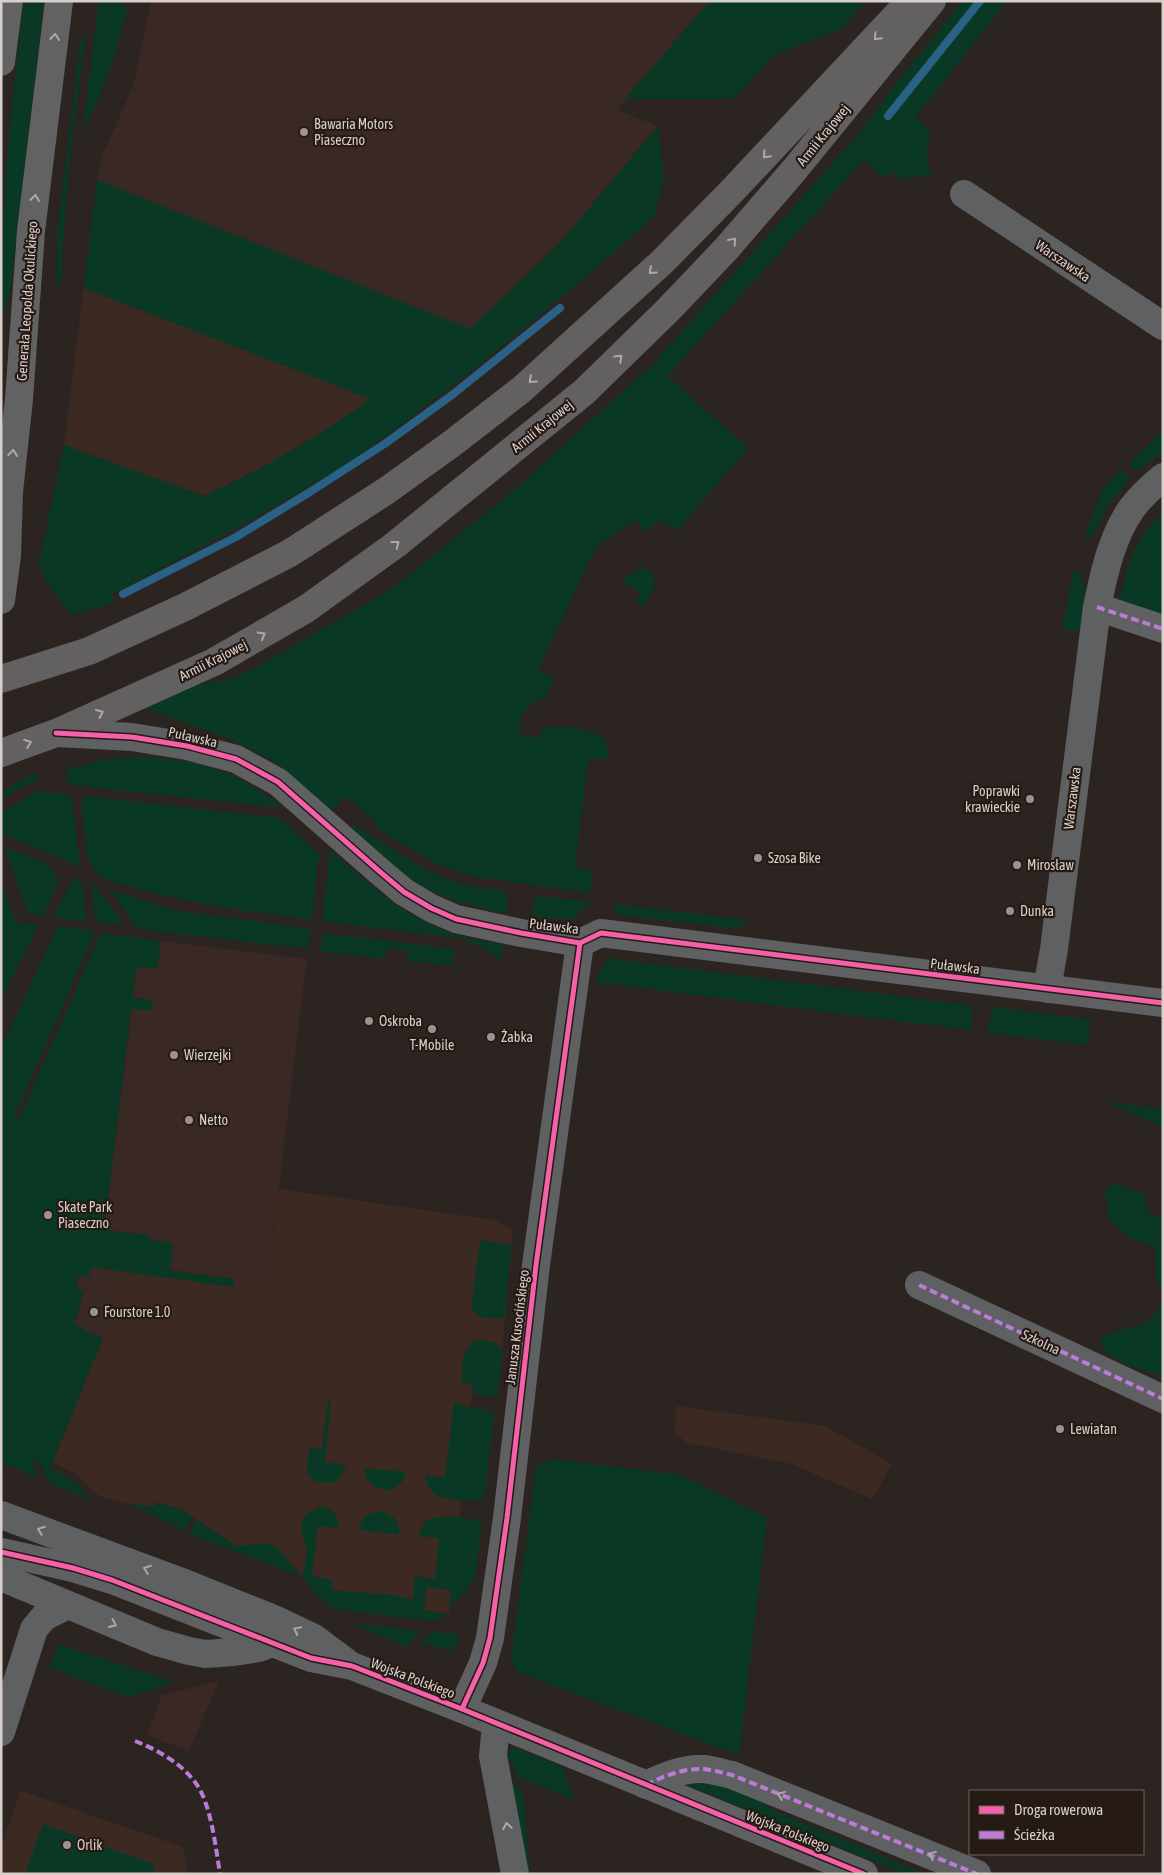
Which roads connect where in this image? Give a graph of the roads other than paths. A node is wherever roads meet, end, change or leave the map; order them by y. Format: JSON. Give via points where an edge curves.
{"nodes":[{"id":1,"x":9,"y":1,"type":"edge"},
{"id":2,"x":60,"y":1,"type":"edge"},
{"id":3,"x":910,"y":1,"type":"edge"},
{"id":4,"x":932,"y":1,"type":"edge"},
{"id":5,"x":1,"y":62,"type":"edge"},
{"id":6,"x":964,"y":194,"type":"dead end"},
{"id":7,"x":1163,"y":326,"type":"edge"},
{"id":8,"x":1163,"y":477,"type":"edge"},
{"id":9,"x":1,"y":600,"type":"edge"},
{"id":10,"x":1097,"y":607,"type":"junction"},
{"id":11,"x":1163,"y":629,"type":"edge"},
{"id":12,"x":1,"y":679,"type":"edge"},
{"id":13,"x":56,"y":733,"type":"junction"},
{"id":14,"x":1,"y":752,"type":"edge"},
{"id":15,"x":580,"y":943,"type":"junction"},
{"id":16,"x":1047,"y":989,"type":"junction"},
{"id":17,"x":1163,"y":1003,"type":"edge"},
{"id":18,"x":919,"y":1285,"type":"dead end"},
{"id":19,"x":1163,"y":1399,"type":"edge"},
{"id":20,"x":1,"y":1515,"type":"edge"},
{"id":21,"x":2,"y":1569,"type":"edge"},
{"id":22,"x":68,"y":1604,"type":"junction"},
{"id":23,"x":34,"y":1629,"type":"junction"},
{"id":24,"x":272,"y":1643,"type":"junction"},
{"id":25,"x":352,"y":1666,"type":"junction"},
{"id":26,"x":462,"y":1709,"type":"junction"},
{"id":27,"x":496,"y":1724,"type":"junction"},
{"id":28,"x":1,"y":1732,"type":"edge"},
{"id":29,"x":646,"y":1784,"type":"junction"},
{"id":30,"x":516,"y":1874,"type":"edge"},
{"id":31,"x":864,"y":1874,"type":"edge"},
{"id":32,"x":977,"y":1874,"type":"edge"}],
"edges":[{"from":1,"to":5,"type":"main road"},
{"from":9,"to":2,"type":"main road","name":"Generała Leopolda Okulickiego","one_way":true,"via":[[32,231]]},
{"from":3,"to":12,"type":"main road","name":"Armii Krajowej","one_way":true,"via":[[660,263],[521,390],[450,445],[290,553],[89,651]]},
{"from":13,"to":4,"type":"main road","name":"Armii Krajowej","one_way":true,"via":[[214,662],[306,609],[395,545],[584,392],[727,248]]},
{"from":6,"to":7,"type":"street","name":"Warszawska"},
{"from":8,"to":10,"type":"street","name":"Warszawska","via":[[1132,508],[1106,565]]},
{"from":10,"to":11,"type":"street"},
{"from":10,"to":16,"type":"street","name":"Warszawska"},
{"from":14,"to":13,"type":"main road","name":"Puławska","one_way":true},
{"from":13,"to":15,"type":"street","name":"Puławska","via":[[132,736],[236,759],[278,782],[379,872],[431,908],[456,919]]},
{"from":15,"to":16,"type":"street","name":"Puławska","via":[[601,933]]},
{"from":15,"to":26,"type":"street","name":"Janusza Kusocińskiego","via":[[490,1638],[483,1663]]},
{"from":16,"to":17,"type":"street","name":"Puławska"},
{"from":18,"to":19,"type":"street","name":"Szkolna"},
{"from":25,"to":20,"type":"street","name":"Wojska Polskiego","one_way":true,"via":[[314,1638],[274,1619]]},
{"from":21,"to":22,"type":"street"},
{"from":21,"to":23,"type":"street"},
{"from":21,"to":24,"type":"street","name":"Wojska Polskiego","via":[[73,1568],[112,1580]]},
{"from":22,"to":23,"type":"street","via":[[44,1618]]},
{"from":22,"to":24,"type":"street","one_way":true,"via":[[157,1642],[189,1651],[205,1654],[234,1652]]},
{"from":23,"to":28,"type":"street"},
{"from":24,"to":25,"type":"street","name":"Wojska Polskiego","via":[[311,1658]]},
{"from":25,"to":26,"type":"street","name":"Wojska Polskiego"},
{"from":26,"to":27,"type":"street","name":"Wojska Polskiego"},
{"from":27,"to":29,"type":"street","name":"Wojska Polskiego"},
{"from":30,"to":27,"type":"street","one_way":true,"via":[[495,1767]]},
{"from":29,"to":31,"type":"street","name":"Wojska Polskiego"},
{"from":32,"to":29,"type":"street","one_way":true,"via":[[732,1775],[704,1769],[668,1774]]}]}
